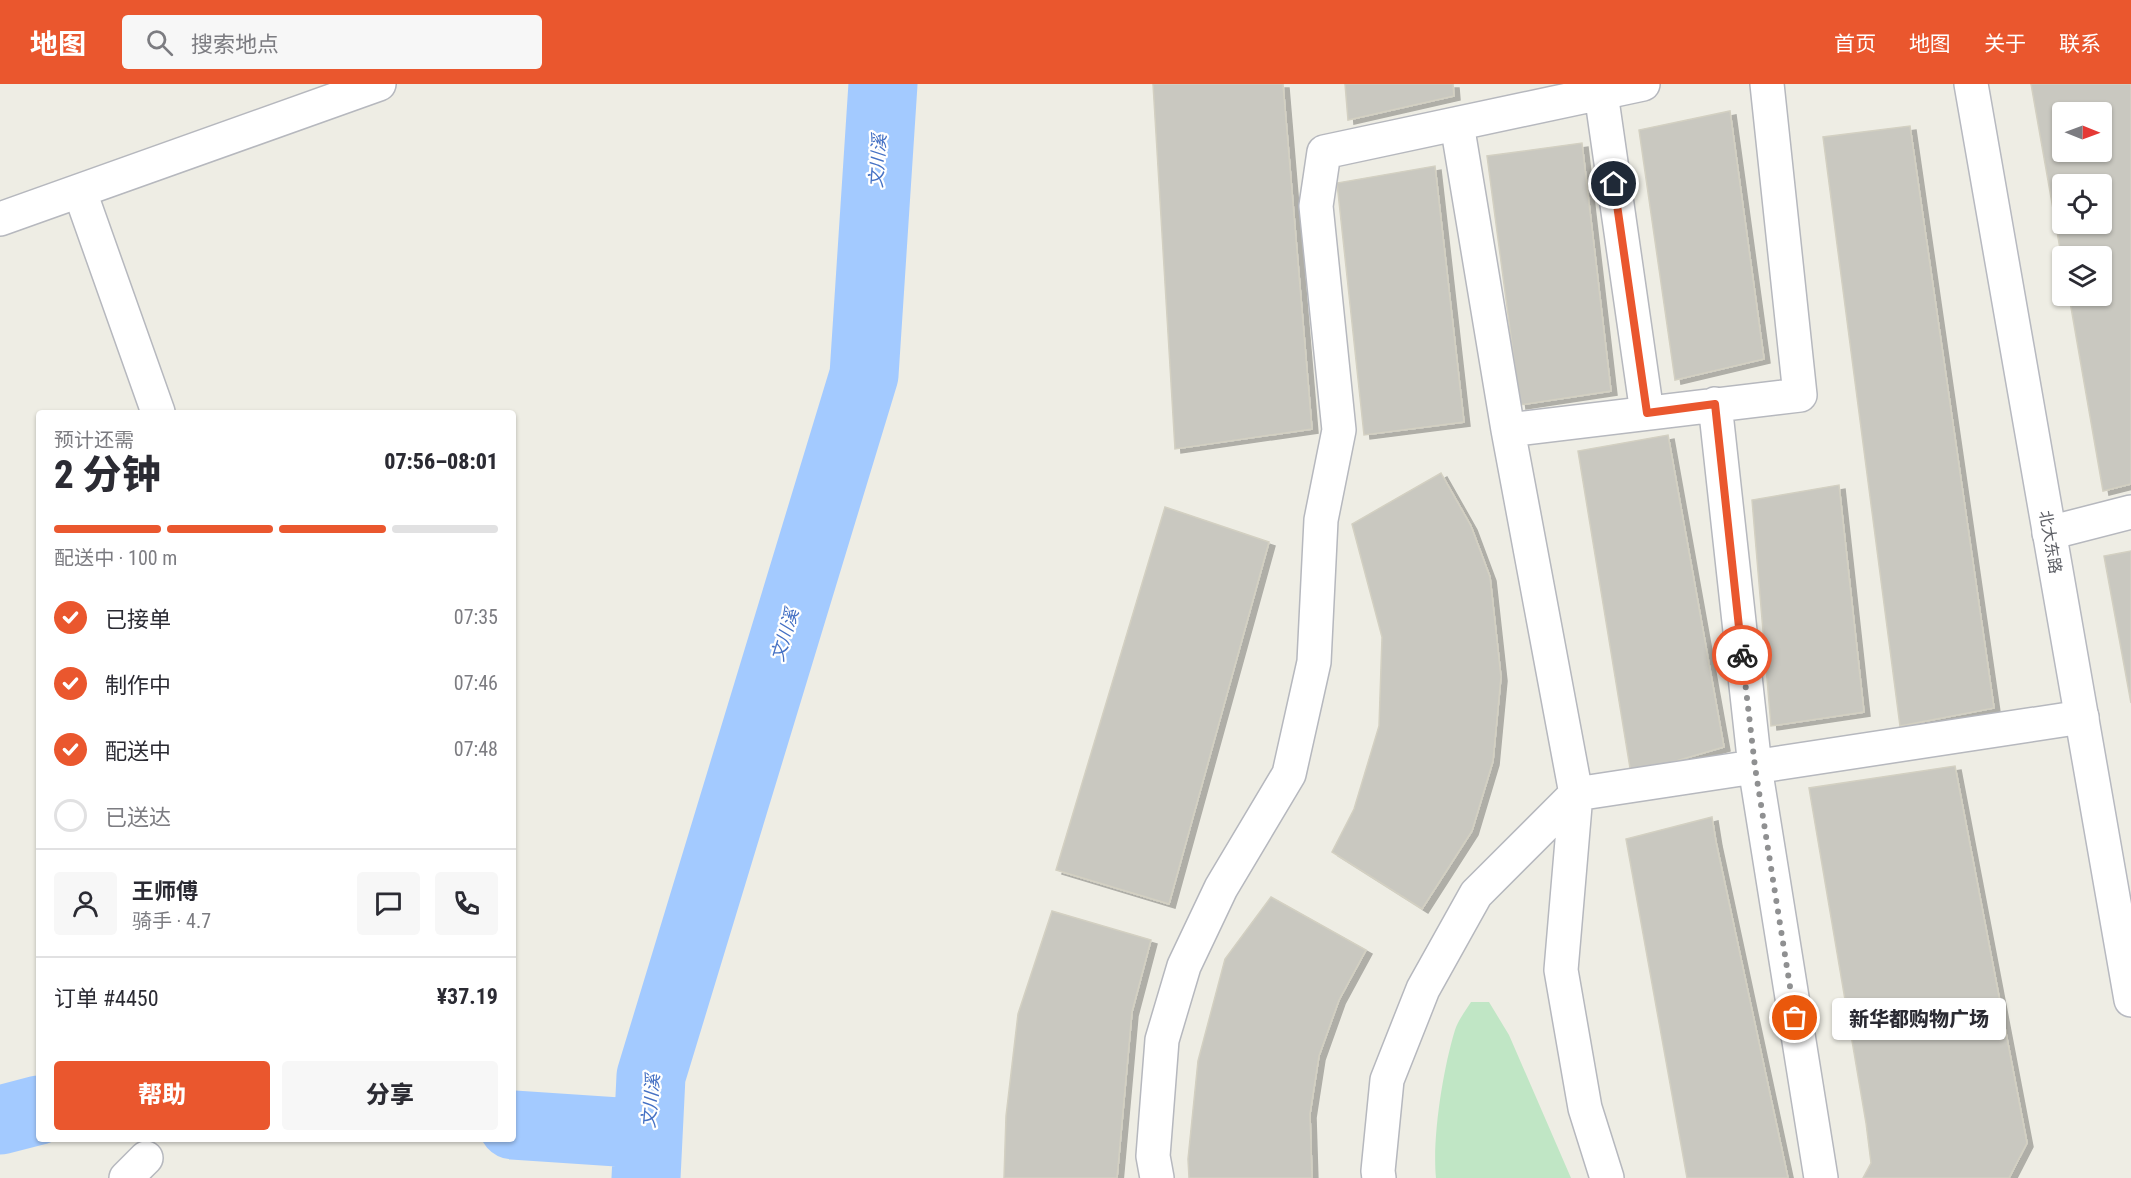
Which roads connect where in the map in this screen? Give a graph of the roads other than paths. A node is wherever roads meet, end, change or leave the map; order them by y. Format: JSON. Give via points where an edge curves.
{"nodes":[{"id":1,"x":379,"y":84,"type":"edge"},
{"id":2,"x":1643,"y":84,"type":"edge"},
{"id":3,"x":1767,"y":84,"type":"edge"},
{"id":4,"x":1971,"y":84,"type":"edge"},
{"id":5,"x":1601,"y":93,"type":"junction"},
{"id":6,"x":1457,"y":124,"type":"junction"},
{"id":7,"x":80,"y":192,"type":"junction"},
{"id":8,"x":0,"y":219,"type":"edge"},
{"id":9,"x":1715,"y":404,"type":"junction"},
{"id":10,"x":157,"y":410,"type":"edge"},
{"id":11,"x":1647,"y":413,"type":"junction"},
{"id":12,"x":1508,"y":430,"type":"junction"},
{"id":13,"x":2131,"y":512,"type":"edge"},
{"id":14,"x":2049,"y":533,"type":"junction"},
{"id":15,"x":2082,"y":717,"type":"junction"},
{"id":16,"x":1755,"y":767,"type":"junction"},
{"id":17,"x":1576,"y":794,"type":"junction"},
{"id":18,"x":2131,"y":1000,"type":"edge"},
{"id":19,"x":1157,"y":1178,"type":"edge"},
{"id":20,"x":1379,"y":1178,"type":"edge"},
{"id":21,"x":1607,"y":1178,"type":"edge"},
{"id":22,"x":1821,"y":1178,"type":"edge"}],
"edges":[{"from":1,"to":7,"type":"street"},
{"from":2,"to":5,"type":"street"},
{"from":3,"to":9,"type":"street","via":[[1800,395]]},
{"from":4,"to":14,"type":"street","name":"北大东路"},
{"from":5,"to":6,"type":"street"},
{"from":5,"to":11,"type":"street"},
{"from":6,"to":12,"type":"street"},
{"from":6,"to":19,"type":"street","via":[[1324,152],[1316,206],[1339,430],[1321,520],[1314,662],[1289,774],[1221,888],[1184,966],[1162,1040],[1153,1156]]},
{"from":7,"to":8,"type":"street"},
{"from":7,"to":10,"type":"street"},
{"from":9,"to":11,"type":"street"},
{"from":9,"to":16,"type":"street"},
{"from":11,"to":12,"type":"street"},
{"from":12,"to":17,"type":"street"},
{"from":13,"to":14,"type":"street"},
{"from":14,"to":15,"type":"street","name":"北大东路"},
{"from":15,"to":16,"type":"street"},
{"from":15,"to":18,"type":"street","name":"北大东路"},
{"from":16,"to":17,"type":"street"},
{"from":16,"to":22,"type":"street"},
{"from":17,"to":20,"type":"street","via":[[1476,894],[1423,989],[1388,1080]]},
{"from":17,"to":21,"type":"street","via":[[1561,970],[1585,1108]]}]}
